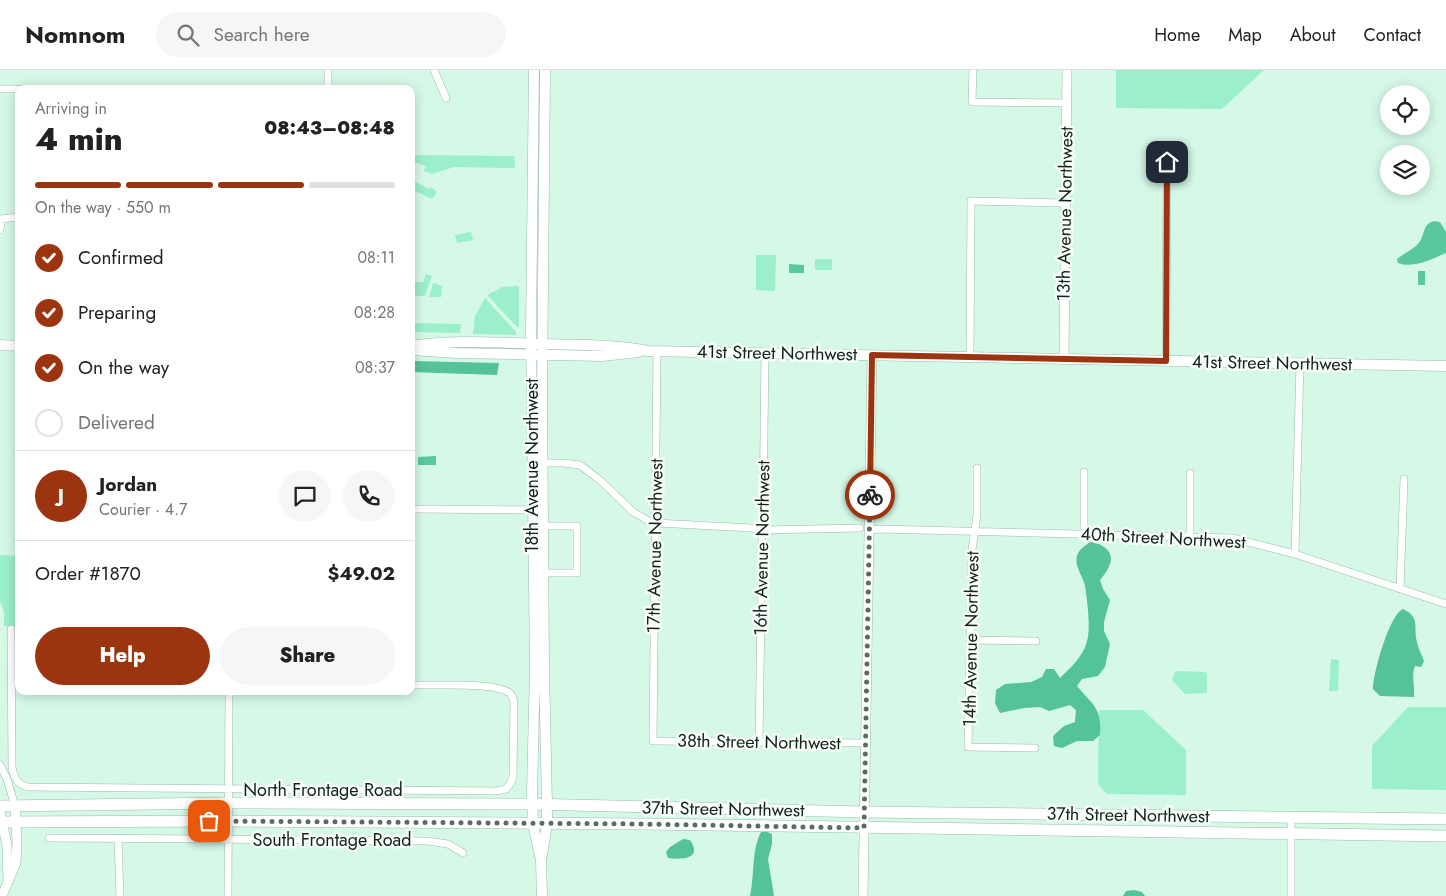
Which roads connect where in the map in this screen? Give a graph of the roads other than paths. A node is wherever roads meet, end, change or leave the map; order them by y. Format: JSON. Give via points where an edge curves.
{"nodes":[{"id":1,"x":328,"y":70,"type":"edge"},
{"id":2,"x":434,"y":70,"type":"edge"},
{"id":3,"x":534,"y":70,"type":"edge"},
{"id":4,"x":545,"y":70,"type":"edge"},
{"id":5,"x":973,"y":70,"type":"edge"},
{"id":6,"x":1067,"y":70,"type":"edge"},
{"id":7,"x":328,"y":85,"type":"edge"},
{"id":8,"x":0,"y":89,"type":"edge"},
{"id":9,"x":15,"y":89,"type":"edge"},
{"id":10,"x":446,"y":98,"type":"dead end"},
{"id":11,"x":1066,"y":103,"type":"junction"},
{"id":12,"x":1167,"y":162,"type":"dead end"},
{"id":13,"x":1065,"y":203,"type":"junction"},
{"id":14,"x":15,"y":217,"type":"edge"},
{"id":15,"x":1,"y":219,"type":"edge"},
{"id":16,"x":0,"y":230,"type":"edge"},
{"id":17,"x":543,"y":344,"type":"junction"},
{"id":18,"x":0,"y":346,"type":"edge"},
{"id":19,"x":15,"y":346,"type":"edge"},
{"id":20,"x":415,"y":348,"type":"edge"},
{"id":21,"x":531,"y":349,"type":"junction"},
{"id":22,"x":652,"y":351,"type":"junction"},
{"id":23,"x":766,"y":352,"type":"junction"},
{"id":24,"x":543,"y":355,"type":"junction"},
{"id":25,"x":872,"y":355,"type":"junction"},
{"id":26,"x":970,"y":357,"type":"junction"},
{"id":27,"x":1064,"y":359,"type":"junction"},
{"id":28,"x":1166,"y":361,"type":"junction"},
{"id":29,"x":1300,"y":363,"type":"junction"},
{"id":30,"x":1446,"y":366,"type":"edge"},
{"id":31,"x":537,"y":463,"type":"junction"},
{"id":32,"x":978,"y":468,"type":"dead end"},
{"id":33,"x":1084,"y":472,"type":"dead end"},
{"id":34,"x":1190,"y":472,"type":"dead end"},
{"id":35,"x":1404,"y":479,"type":"dead end"},
{"id":36,"x":415,"y":509,"type":"edge"},
{"id":37,"x":532,"y":510,"type":"junction"},
{"id":38,"x":656,"y":523,"type":"junction"},
{"id":39,"x":542,"y":526,"type":"junction"},
{"id":40,"x":860,"y":528,"type":"dead end"},
{"id":41,"x":760,"y":530,"type":"junction"},
{"id":42,"x":870,"y":530,"type":"junction"},
{"id":43,"x":974,"y":531,"type":"junction"},
{"id":44,"x":1084,"y":533,"type":"junction"},
{"id":45,"x":1190,"y":536,"type":"junction"},
{"id":46,"x":1295,"y":554,"type":"junction"},
{"id":47,"x":543,"y":573,"type":"junction"},
{"id":48,"x":1400,"y":589,"type":"junction"},
{"id":49,"x":1446,"y":604,"type":"edge"},
{"id":50,"x":11,"y":629,"type":"dead end"},
{"id":51,"x":971,"y":640,"type":"junction"},
{"id":52,"x":1036,"y":641,"type":"dead end"},
{"id":53,"x":15,"y":682,"type":"edge"},
{"id":54,"x":415,"y":685,"type":"edge"},
{"id":55,"x":229,"y":695,"type":"edge"},
{"id":56,"x":653,"y":741,"type":"joint"},
{"id":57,"x":759,"y":743,"type":"junction"},
{"id":58,"x":866,"y":743,"type":"junction"},
{"id":59,"x":1035,"y":748,"type":"dead end"},
{"id":60,"x":0,"y":765,"type":"edge"},
{"id":61,"x":228,"y":790,"type":"junction"},
{"id":62,"x":228,"y":803,"type":"junction"},
{"id":63,"x":533,"y":804,"type":"junction"},
{"id":64,"x":548,"y":805,"type":"junction"},
{"id":65,"x":0,"y":806,"type":"edge"},
{"id":66,"x":15,"y":806,"type":"junction"},
{"id":67,"x":864,"y":812,"type":"junction"},
{"id":68,"x":1291,"y":817,"type":"junction"},
{"id":69,"x":1446,"y":818,"type":"edge"},
{"id":70,"x":1,"y":819,"type":"edge"},
{"id":71,"x":228,"y":821,"type":"junction"},
{"id":72,"x":16,"y":822,"type":"junction"},
{"id":73,"x":533,"y":824,"type":"junction"},
{"id":74,"x":547,"y":824,"type":"junction"},
{"id":75,"x":864,"y":828,"type":"junction"},
{"id":76,"x":1291,"y":834,"type":"junction"},
{"id":77,"x":1446,"y":836,"type":"edge"},
{"id":78,"x":49,"y":838,"type":"dead end"},
{"id":79,"x":118,"y":839,"type":"junction"},
{"id":80,"x":228,"y":840,"type":"junction"},
{"id":81,"x":463,"y":852,"type":"dead end"},
{"id":82,"x":541,"y":860,"type":"junction"},
{"id":83,"x":8,"y":882,"type":"junction"},
{"id":84,"x":2,"y":896,"type":"edge"},
{"id":85,"x":120,"y":896,"type":"edge"},
{"id":86,"x":228,"y":896,"type":"edge"},
{"id":87,"x":542,"y":896,"type":"edge"},
{"id":88,"x":863,"y":896,"type":"edge"},
{"id":89,"x":1291,"y":896,"type":"edge"}],
"edges":[{"from":1,"to":7,"type":"street"},
{"from":2,"to":10,"type":"street"},
{"from":3,"to":21,"type":"main road","name":"18th Avenue Northwest"},
{"from":4,"to":17,"type":"main road","name":"18th Avenue Northwest"},
{"from":5,"to":11,"type":"street","via":[[972,102]]},
{"from":6,"to":11,"type":"street","name":"13th Avenue Northwest"},
{"from":8,"to":9,"type":"street"},
{"from":11,"to":13,"type":"street","name":"13th Avenue Northwest"},
{"from":12,"to":28,"type":"street"},
{"from":13,"to":26,"type":"street","via":[[971,202]]},
{"from":13,"to":27,"type":"street","name":"13th Avenue Northwest"},
{"from":14,"to":15,"type":"street"},
{"from":15,"to":16,"type":"street"},
{"from":17,"to":21,"type":"main road","name":"41st Street Northwest"},
{"from":17,"to":22,"type":"main road","name":"41st Street Northwest"},
{"from":17,"to":24,"type":"main road","name":"18th Avenue Northwest"},
{"from":18,"to":19,"type":"main road"},
{"from":20,"to":21,"type":"main road","name":"41st Street Northwest","via":[[456,353]]},
{"from":21,"to":24,"type":"main road","name":"41st Street Northwest"},
{"from":21,"to":31,"type":"main road","name":"18th Avenue Northwest"},
{"from":22,"to":23,"type":"main road","name":"41st Street Northwest"},
{"from":22,"to":24,"type":"main road","name":"41st Street Northwest","via":[[611,356]]},
{"from":22,"to":38,"type":"street","name":"17th Avenue Northwest"},
{"from":23,"to":25,"type":"main road","name":"41st Street Northwest"},
{"from":23,"to":41,"type":"street","name":"16th Avenue Northwest","via":[[763,516]]},
{"from":24,"to":31,"type":"main road","name":"18th Avenue Northwest"},
{"from":25,"to":26,"type":"main road","name":"41st Street Northwest"},
{"from":25,"to":42,"type":"street"},
{"from":26,"to":27,"type":"main road","name":"41st Street Northwest"},
{"from":27,"to":28,"type":"main road","name":"41st Street Northwest"},
{"from":28,"to":29,"type":"main road","name":"41st Street Northwest"},
{"from":29,"to":30,"type":"main road","name":"41st Street Northwest"},
{"from":29,"to":46,"type":"street"},
{"from":31,"to":37,"type":"main road","name":"18th Avenue Northwest"},
{"from":31,"to":38,"type":"street","via":[[580,465],[633,512]]},
{"from":31,"to":39,"type":"main road","name":"18th Avenue Northwest"},
{"from":32,"to":43,"type":"street","name":"14th Avenue Northwest"},
{"from":33,"to":44,"type":"street"},
{"from":34,"to":45,"type":"street"},
{"from":35,"to":48,"type":"street"},
{"from":36,"to":37,"type":"street"},
{"from":37,"to":63,"type":"main road","name":"18th Avenue Northwest"},
{"from":38,"to":41,"type":"street"},
{"from":38,"to":56,"type":"street","name":"17th Avenue Northwest"},
{"from":39,"to":47,"type":"main road","name":"18th Avenue Northwest"},
{"from":39,"to":47,"type":"street","via":[[577,526],[577,573]]},
{"from":40,"to":41,"type":"street"},
{"from":41,"to":57,"type":"street","name":"16th Avenue Northwest"},
{"from":42,"to":43,"type":"street","name":"40th Street Northwest"},
{"from":42,"to":58,"type":"street"},
{"from":43,"to":44,"type":"street","name":"40th Street Northwest"},
{"from":43,"to":51,"type":"street","name":"14th Avenue Northwest"},
{"from":44,"to":45,"type":"street","name":"40th Street Northwest"},
{"from":45,"to":46,"type":"street","name":"40th Street Northwest","via":[[1243,540]]},
{"from":46,"to":48,"type":"street","name":"40th Street Northwest"},
{"from":47,"to":64,"type":"main road","name":"18th Avenue Northwest"},
{"from":48,"to":49,"type":"street","name":"40th Street Northwest"},
{"from":50,"to":53,"type":"street"},
{"from":51,"to":52,"type":"street"},
{"from":51,"to":59,"type":"street","name":"14th Avenue Northwest","via":[[968,747]]},
{"from":53,"to":61,"type":"street","name":"North Frontage Road","via":[[12,768],[21,785]]},
{"from":54,"to":61,"type":"street","name":"North Frontage Road","via":[[485,686],[504,689],[514,697],[513,777],[506,789]]},
{"from":55,"to":61,"type":"street"},
{"from":56,"to":57,"type":"street","name":"38th Street Northwest"},
{"from":57,"to":58,"type":"street","name":"38th Street Northwest"},
{"from":58,"to":67,"type":"street"},
{"from":60,"to":66,"type":"street"},
{"from":61,"to":62,"type":"street"},
{"from":62,"to":63,"type":"main road","name":"37th Street Northwest"},
{"from":62,"to":66,"type":"main road","name":"37th Street Northwest"},
{"from":62,"to":71,"type":"street"},
{"from":63,"to":64,"type":"main road","name":"37th Street Northwest"},
{"from":63,"to":73,"type":"main road","name":"18th Avenue Northwest"},
{"from":64,"to":67,"type":"main road","name":"37th Street Northwest"},
{"from":64,"to":74,"type":"main road","name":"18th Avenue Northwest"},
{"from":65,"to":66,"type":"main road","name":"37th Street Northwest"},
{"from":66,"to":72,"type":"street"},
{"from":67,"to":68,"type":"main road","name":"37th Street Northwest"},
{"from":67,"to":75,"type":"street"},
{"from":68,"to":69,"type":"main road","name":"37th Street Northwest"},
{"from":68,"to":76,"type":"street"},
{"from":70,"to":72,"type":"main road","name":"37th Street Northwest"},
{"from":70,"to":83,"type":"street","via":[[7,846]]},
{"from":71,"to":72,"type":"main road","name":"37th Street Northwest"},
{"from":71,"to":73,"type":"main road","name":"37th Street Northwest"},
{"from":71,"to":80,"type":"street"},
{"from":72,"to":83,"type":"street","via":[[16,863]]},
{"from":73,"to":74,"type":"main road","name":"37th Street Northwest"},
{"from":73,"to":82,"type":"main road","name":"18th Avenue Northwest"},
{"from":74,"to":75,"type":"main road","name":"37th Street Northwest"},
{"from":74,"to":82,"type":"main road","name":"18th Avenue Northwest"},
{"from":75,"to":76,"type":"main road","name":"37th Street Northwest"},
{"from":75,"to":88,"type":"street"},
{"from":76,"to":77,"type":"main road","name":"37th Street Northwest"},
{"from":76,"to":89,"type":"street"},
{"from":78,"to":79,"type":"street","name":"South Frontage Road"},
{"from":79,"to":80,"type":"street","name":"South Frontage Road"},
{"from":79,"to":85,"type":"street"},
{"from":80,"to":81,"type":"street","name":"South Frontage Road","via":[[427,841],[448,844]]},
{"from":80,"to":86,"type":"street"},
{"from":82,"to":87,"type":"main road","name":"18th Avenue Northwest"},
{"from":83,"to":84,"type":"street"}]}
